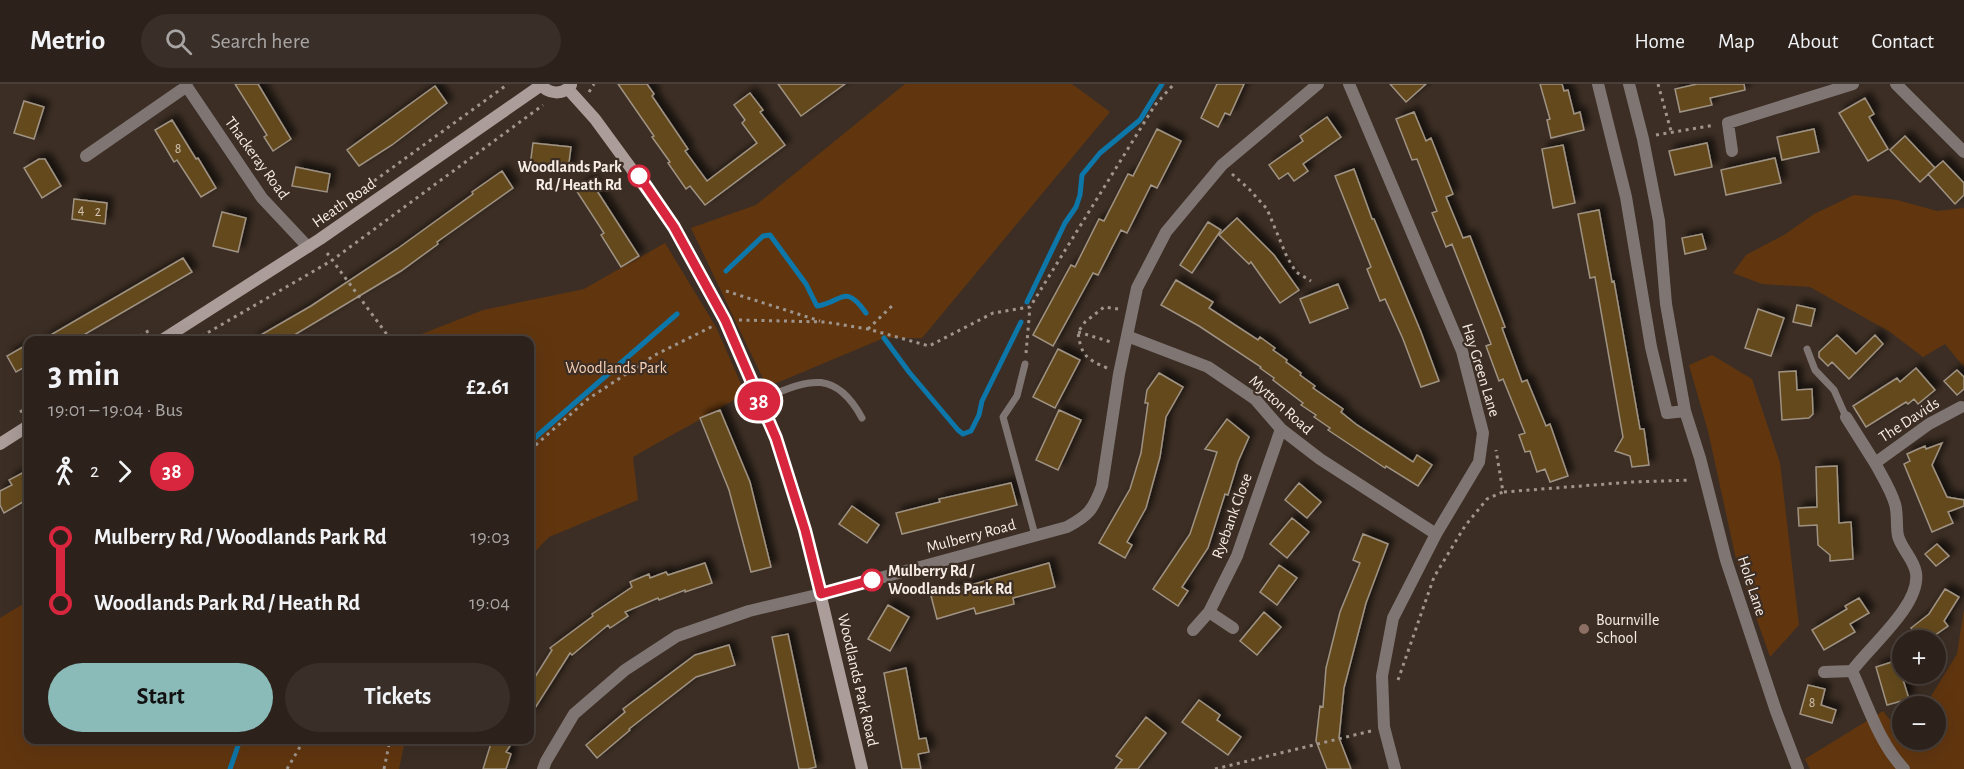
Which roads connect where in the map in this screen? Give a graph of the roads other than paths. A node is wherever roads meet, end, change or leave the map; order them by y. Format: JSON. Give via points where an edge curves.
{"nodes":[{"id":1,"x":1318,"y":84,"type":"edge"},
{"id":2,"x":1349,"y":84,"type":"edge"},
{"id":3,"x":1598,"y":84,"type":"edge"},
{"id":4,"x":1629,"y":84,"type":"edge"},
{"id":5,"x":1853,"y":84,"type":"edge"},
{"id":6,"x":1896,"y":84,"type":"edge"},
{"id":7,"x":186,"y":85,"type":"edge"},
{"id":8,"x":540,"y":85,"type":"edge"},
{"id":9,"x":570,"y":87,"type":"edge"},
{"id":10,"x":1732,"y":151,"type":"dead end"},
{"id":11,"x":1964,"y":152,"type":"edge"},
{"id":12,"x":86,"y":156,"type":"dead end"},
{"id":13,"x":308,"y":247,"type":"junction"},
{"id":14,"x":168,"y":336,"type":"edge"},
{"id":15,"x":1126,"y":341,"type":"junction"},
{"id":16,"x":1807,"y":349,"type":"dead end"},
{"id":17,"x":1024,"y":364,"type":"road end"},
{"id":18,"x":759,"y":400,"type":"junction"},
{"id":19,"x":1962,"y":407,"type":"dead end"},
{"id":20,"x":1685,"y":411,"type":"junction"},
{"id":21,"x":1846,"y":417,"type":"joint"},
{"id":22,"x":862,"y":418,"type":"dead end"},
{"id":23,"x":24,"y":429,"type":"edge"},
{"id":24,"x":1281,"y":429,"type":"junction"},
{"id":25,"x":0,"y":444,"type":"edge"},
{"id":26,"x":1875,"y":463,"type":"junction"},
{"id":27,"x":1436,"y":534,"type":"junction"},
{"id":28,"x":1035,"y":535,"type":"junction"},
{"id":29,"x":821,"y":594,"type":"junction"},
{"id":30,"x":1209,"y":612,"type":"junction"},
{"id":31,"x":1233,"y":628,"type":"dead end"},
{"id":32,"x":1193,"y":630,"type":"dead end"},
{"id":33,"x":1852,"y":671,"type":"junction"},
{"id":34,"x":1824,"y":672,"type":"dead end"},
{"id":35,"x":543,"y":769,"type":"edge"},
{"id":36,"x":862,"y":769,"type":"edge"},
{"id":37,"x":1395,"y":769,"type":"edge"},
{"id":38,"x":1798,"y":769,"type":"edge"},
{"id":39,"x":1904,"y":769,"type":"edge"}],
"edges":[{"from":1,"to":15,"type":"street","name":"Mulberry Road","via":[[1222,165],[1166,232],[1137,288]]},
{"from":2,"to":27,"type":"street","name":"Hay Green Lane","via":[[1462,351],[1483,434],[1479,462]]},
{"from":3,"to":20,"type":"street","via":[[1626,197],[1651,347],[1668,413]]},
{"from":4,"to":20,"type":"street","name":"Hole Lane","via":[[1659,221],[1666,304]]},
{"from":5,"to":10,"type":"street","via":[[1728,123]]},
{"from":6,"to":11,"type":"street"},
{"from":7,"to":12,"type":"street"},
{"from":7,"to":13,"type":"street","name":"Thackeray Road","via":[[262,198]]},
{"from":8,"to":9,"type":"street","via":[[556,93]]},
{"from":8,"to":13,"type":"street","name":"Heath Road"},
{"from":9,"to":18,"type":"street","name":"Woodlands Park Road","via":[[674,227],[725,320]]},
{"from":13,"to":14,"type":"street","name":"Heath Road"},
{"from":15,"to":24,"type":"street","name":"Mytton Road","via":[[1208,367],[1255,399]]},
{"from":15,"to":28,"type":"street","name":"Mulberry Road","via":[[1096,502],[1086,517],[1067,527]]},
{"from":16,"to":21,"type":"lane","via":[[1815,370],[1834,390]]},
{"from":17,"to":28,"type":"lane","via":[[1017,396],[1003,417]]},
{"from":18,"to":22,"type":"lane","via":[[802,383],[822,382],[852,400]]},
{"from":18,"to":29,"type":"street","name":"Woodlands Park Road","via":[[799,509]]},
{"from":19,"to":26,"type":"street","name":"The Davids","via":[[1929,424]]},
{"from":20,"to":38,"type":"street","name":"Hole Lane","via":[[1726,560]]},
{"from":21,"to":26,"type":"street","name":"The Davids"},
{"from":23,"to":25,"type":"street"},
{"from":24,"to":27,"type":"street","name":"Mytton Road"},
{"from":24,"to":30,"type":"street","name":"Ryebank Close","via":[[1237,556]]},
{"from":26,"to":33,"type":"street","name":"The Davids","via":[[1895,505],[1902,548],[1917,576],[1895,624]]},
{"from":27,"to":37,"type":"street","name":"Hay Green Lane","via":[[1392,618],[1382,676],[1384,727]]},
{"from":28,"to":29,"type":"street","name":"Mulberry Road"},
{"from":29,"to":35,"type":"street","name":"Mulberry Road","via":[[749,611],[677,636],[625,670],[574,714]]},
{"from":29,"to":36,"type":"street","name":"Woodlands Park Road"},
{"from":30,"to":31,"type":"street"},
{"from":30,"to":32,"type":"street","name":"Ryebank Close"},
{"from":33,"to":34,"type":"street"},
{"from":33,"to":39,"type":"street","via":[[1895,760]]}]}
